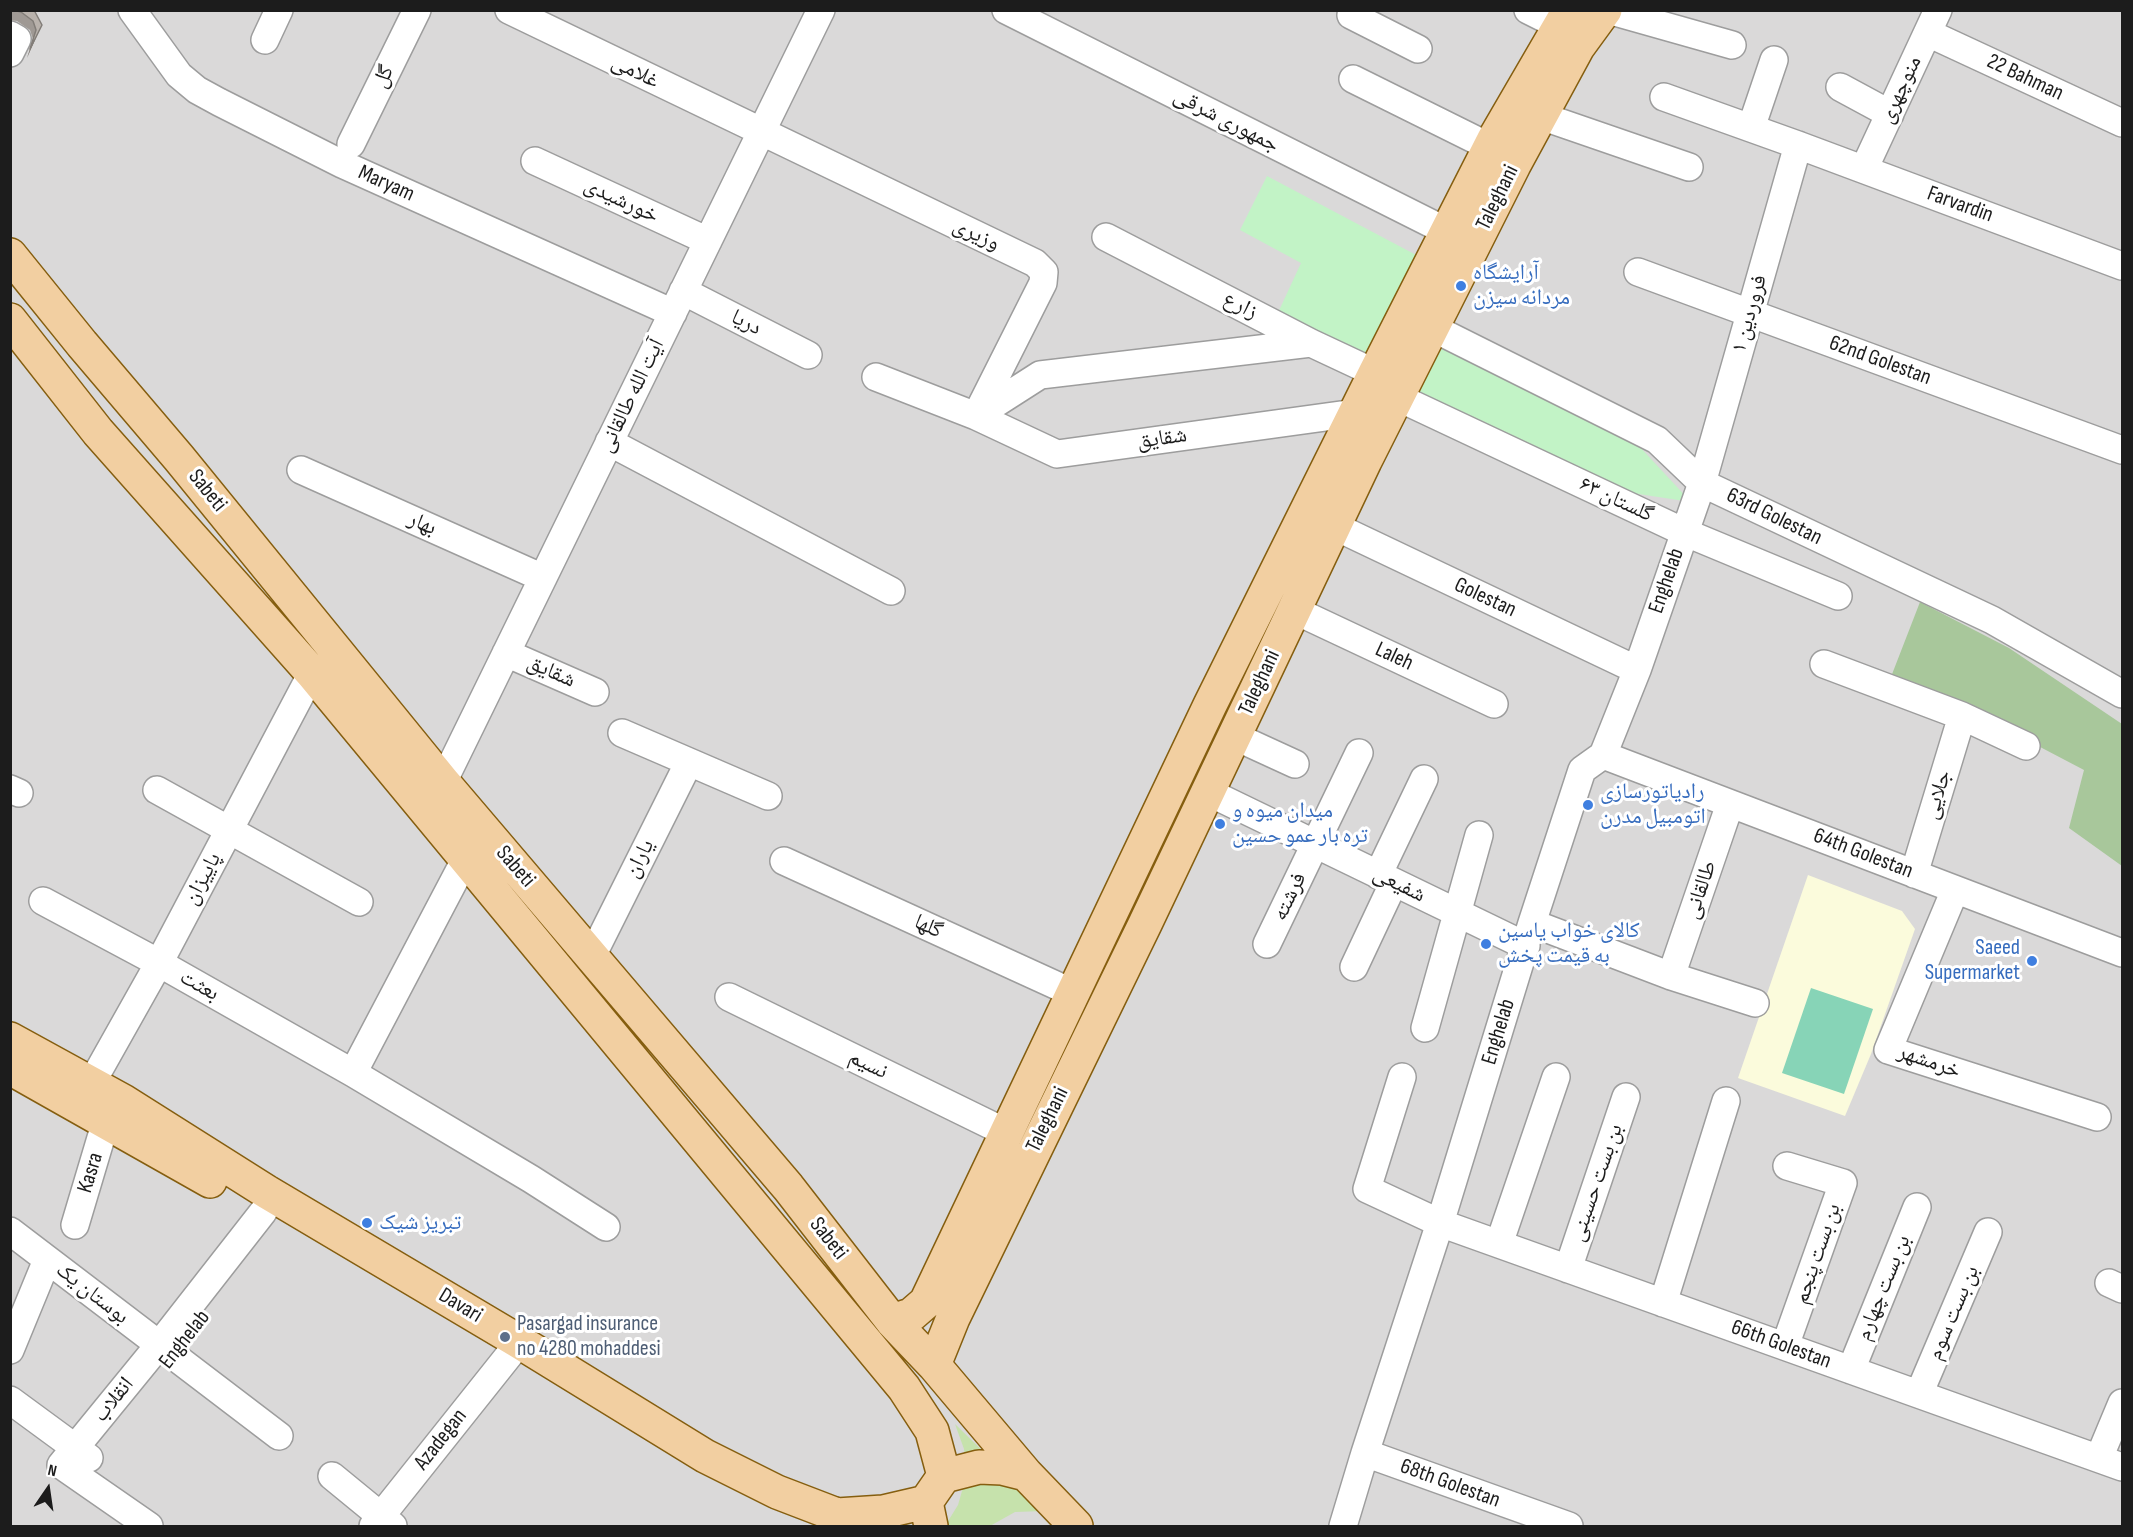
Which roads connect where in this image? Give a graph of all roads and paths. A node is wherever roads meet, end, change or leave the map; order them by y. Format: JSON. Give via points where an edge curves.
{"nodes":[{"id":1,"x":132,"y":10,"type":"edge"},
{"id":2,"x":279,"y":10,"type":"edge"},
{"id":3,"x":417,"y":10,"type":"edge"},
{"id":4,"x":508,"y":10,"type":"edge"},
{"id":5,"x":821,"y":10,"type":"edge"},
{"id":6,"x":1006,"y":10,"type":"edge"},
{"id":7,"x":1528,"y":10,"type":"edge"},
{"id":8,"x":1606,"y":10,"type":"edge"},
{"id":9,"x":1351,"y":15,"type":"dead end"},
{"id":10,"x":1564,"y":18,"type":"edge"},
{"id":11,"x":1390,"y":22,"type":"edge"},
{"id":12,"x":1933,"y":22,"type":"edge"},
{"id":13,"x":10,"y":35,"type":"edge"},
{"id":14,"x":265,"y":40,"type":"dead end"},
{"id":15,"x":1732,"y":45,"type":"dead end"},
{"id":16,"x":1418,"y":49,"type":"dead end"},
{"id":17,"x":10,"y":53,"type":"edge"},
{"id":18,"x":1774,"y":60,"type":"dead end"},
{"id":19,"x":1353,"y":79,"type":"dead end"},
{"id":20,"x":1840,"y":87,"type":"dead end"},
{"id":21,"x":1664,"y":97,"type":"dead end"},
{"id":22,"x":1890,"y":114,"type":"junction"},
{"id":23,"x":1541,"y":116,"type":"junction"},
{"id":24,"x":2122,"y":123,"type":"edge"},
{"id":25,"x":1751,"y":128,"type":"junction"},
{"id":26,"x":761,"y":133,"type":"junction"},
{"id":27,"x":351,"y":144,"type":"dead end"},
{"id":28,"x":1798,"y":145,"type":"junction"},
{"id":29,"x":1490,"y":147,"type":"junction"},
{"id":30,"x":535,"y":161,"type":"dead end"},
{"id":31,"x":1689,"y":167,"type":"dead end"},
{"id":32,"x":1864,"y":169,"type":"junction"},
{"id":33,"x":1446,"y":231,"type":"junction"},
{"id":34,"x":1106,"y":237,"type":"dead end"},
{"id":35,"x":708,"y":241,"type":"junction"},
{"id":36,"x":10,"y":255,"type":"edge"},
{"id":37,"x":2122,"y":266,"type":"edge"},
{"id":38,"x":1638,"y":272,"type":"dead end"},
{"id":39,"x":678,"y":302,"type":"junction"},
{"id":40,"x":1750,"y":313,"type":"junction"},
{"id":41,"x":12,"y":321,"type":"edge"},
{"id":42,"x":1433,"y":328,"type":"junction"},
{"id":43,"x":1311,"y":343,"type":"junction"},
{"id":44,"x":82,"y":344,"type":"junction"},
{"id":45,"x":808,"y":355,"type":"dead end"},
{"id":46,"x":1375,"y":372,"type":"junction"},
{"id":47,"x":876,"y":377,"type":"dead end"},
{"id":48,"x":1397,"y":397,"type":"junction"},
{"id":49,"x":1355,"y":412,"type":"junction"},
{"id":50,"x":976,"y":416,"type":"junction"},
{"id":51,"x":98,"y":432,"type":"junction"},
{"id":52,"x":161,"y":436,"type":"junction"},
{"id":53,"x":609,"y":442,"type":"junction"},
{"id":54,"x":2122,"y":450,"type":"edge"},
{"id":55,"x":301,"y":470,"type":"dead end"},
{"id":56,"x":1702,"y":483,"type":"junction"},
{"id":57,"x":1334,"y":526,"type":"junction"},
{"id":58,"x":1684,"y":532,"type":"junction"},
{"id":59,"x":543,"y":578,"type":"junction"},
{"id":60,"x":891,"y":591,"type":"dead end"},
{"id":61,"x":1838,"y":596,"type":"dead end"},
{"id":62,"x":1294,"y":610,"type":"junction"},
{"id":63,"x":506,"y":652,"type":"junction"},
{"id":64,"x":1824,"y":664,"type":"dead end"},
{"id":65,"x":1637,"y":670,"type":"junction"},
{"id":66,"x":312,"y":673,"type":"junction"},
{"id":67,"x":595,"y":692,"type":"dead end"},
{"id":68,"x":2122,"y":694,"type":"edge"},
{"id":69,"x":1494,"y":704,"type":"dead end"},
{"id":70,"x":1962,"y":716,"type":"junction"},
{"id":71,"x":622,"y":733,"type":"dead end"},
{"id":72,"x":1234,"y":736,"type":"junction"},
{"id":73,"x":2026,"y":746,"type":"dead end"},
{"id":74,"x":1359,"y":753,"type":"dead end"},
{"id":75,"x":1603,"y":755,"type":"junction"},
{"id":76,"x":689,"y":762,"type":"junction"},
{"id":77,"x":1295,"y":764,"type":"dead end"},
{"id":78,"x":1424,"y":779,"type":"dead end"},
{"id":79,"x":443,"y":782,"type":"junction"},
{"id":80,"x":157,"y":790,"type":"dead end"},
{"id":81,"x":1208,"y":792,"type":"junction"},
{"id":82,"x":768,"y":796,"type":"dead end"},
{"id":83,"x":1730,"y":804,"type":"junction"},
{"id":84,"x":229,"y":830,"type":"junction"},
{"id":85,"x":1479,"y":835,"type":"dead end"},
{"id":86,"x":1315,"y":844,"type":"junction"},
{"id":87,"x":465,"y":860,"type":"junction"},
{"id":88,"x":784,"y":861,"type":"dead end"},
{"id":89,"x":1914,"y":874,"type":"junction"},
{"id":90,"x":1386,"y":879,"type":"junction"},
{"id":91,"x":1955,"y":890,"type":"junction"},
{"id":92,"x":43,"y":901,"type":"dead end"},
{"id":93,"x":359,"y":902,"type":"dead end"},
{"id":94,"x":1457,"y":913,"type":"junction"},
{"id":95,"x":1529,"y":935,"type":"junction"},
{"id":96,"x":1267,"y":944,"type":"dead end"},
{"id":97,"x":2122,"y":954,"type":"edge"},
{"id":98,"x":159,"y":963,"type":"junction"},
{"id":99,"x":600,"y":966,"type":"junction"},
{"id":100,"x":1354,"y":967,"type":"dead end"},
{"id":101,"x":1671,"y":976,"type":"junction"},
{"id":102,"x":572,"y":988,"type":"junction"},
{"id":103,"x":1073,"y":993,"type":"junction"},
{"id":104,"x":729,"y":997,"type":"dead end"},
{"id":105,"x":1755,"y":1003,"type":"dead end"},
{"id":106,"x":1425,"y":1028,"type":"dead end"},
{"id":107,"x":10,"y":1040,"type":"edge"},
{"id":108,"x":10,"y":1068,"type":"edge"},
{"id":109,"x":353,"y":1073,"type":"junction"},
{"id":110,"x":1402,"y":1077,"type":"dead end"},
{"id":111,"x":1556,"y":1077,"type":"dead end"},
{"id":112,"x":91,"y":1084,"type":"junction"},
{"id":113,"x":1626,"y":1097,"type":"dead end"},
{"id":114,"x":1726,"y":1101,"type":"dead end"},
{"id":115,"x":2097,"y":1117,"type":"dead end"},
{"id":116,"x":106,"y":1121,"type":"junction"},
{"id":117,"x":1006,"y":1133,"type":"junction"},
{"id":118,"x":1787,"y":1166,"type":"dead end"},
{"id":119,"x":1917,"y":1207,"type":"dead end"},
{"id":120,"x":270,"y":1216,"type":"junction"},
{"id":121,"x":1440,"y":1223,"type":"junction"},
{"id":122,"x":75,"y":1225,"type":"dead end"},
{"id":123,"x":606,"y":1227,"type":"dead end"},
{"id":124,"x":10,"y":1231,"type":"edge"},
{"id":125,"x":1988,"y":1232,"type":"dead end"},
{"id":126,"x":1499,"y":1244,"type":"junction"},
{"id":127,"x":47,"y":1260,"type":"junction"},
{"id":128,"x":1568,"y":1269,"type":"junction"},
{"id":129,"x":1663,"y":1303,"type":"junction"},
{"id":130,"x":939,"y":1310,"type":"junction"},
{"id":131,"x":892,"y":1321,"type":"junction"},
{"id":132,"x":1785,"y":1346,"type":"junction"},
{"id":133,"x":10,"y":1350,"type":"edge"},
{"id":134,"x":166,"y":1351,"type":"junction"},
{"id":135,"x":510,"y":1354,"type":"junction"},
{"id":136,"x":934,"y":1365,"type":"junction"},
{"id":137,"x":1851,"y":1370,"type":"junction"},
{"id":138,"x":1919,"y":1394,"type":"junction"},
{"id":139,"x":10,"y":1400,"type":"edge"},
{"id":140,"x":2122,"y":1403,"type":"edge"},
{"id":141,"x":279,"y":1436,"type":"dead end"},
{"id":142,"x":83,"y":1453,"type":"junction"},
{"id":143,"x":1365,"y":1453,"type":"junction"},
{"id":144,"x":2111,"y":1462,"type":"edge"},
{"id":145,"x":1026,"y":1474,"type":"junction"},
{"id":146,"x":332,"y":1476,"type":"dead end"},
{"id":147,"x":934,"y":1501,"type":"edge"},
{"id":148,"x":382,"y":1523,"type":"edge"},
{"id":149,"x":1552,"y":1524,"type":"edge"},
{"id":150,"x":149,"y":1527,"type":"edge"},
{"id":151,"x":802,"y":1527,"type":"edge"},
{"id":152,"x":1076,"y":1527,"type":"edge"},
{"id":153,"x":1343,"y":1527,"type":"edge"}],
"edges":[{"from":1,"to":39,"type":"street","name":"Maryam","via":[[179,75],[219,102],[342,164]]},
{"from":2,"to":14,"type":"street"},
{"from":3,"to":27,"type":"street","name":"گل"},
{"from":4,"to":26,"type":"street","name":"غلامی"},
{"from":5,"to":26,"type":"street","name":"آیت الله طالقانی"},
{"from":6,"to":33,"type":"street","name":"جمهوری شرقی"},
{"from":7,"to":10,"type":"street"},
{"from":8,"to":15,"type":"street"},
{"from":8,"to":23,"type":"main road","name":"Taleghani","via":[[1578,47]]},
{"from":9,"to":11,"type":"street"},
{"from":10,"to":29,"type":"main road","name":"Taleghani"},
{"from":11,"to":16,"type":"street"},
{"from":12,"to":22,"type":"street","name":"منوچهری"},
{"from":12,"to":24,"type":"street","name":"22 Bahman"},
{"from":13,"to":17,"type":"street","via":[[17,39]]},
{"from":18,"to":25,"type":"street"},
{"from":19,"to":29,"type":"street"},
{"from":20,"to":22,"type":"street"},
{"from":21,"to":25,"type":"street","name":"Farvardin"},
{"from":22,"to":32,"type":"street","name":"منوچهری"},
{"from":23,"to":31,"type":"street"},
{"from":23,"to":42,"type":"main road","name":"Taleghani"},
{"from":25,"to":28,"type":"street","name":"Farvardin"},
{"from":26,"to":35,"type":"street","name":"آیت الله طالقانی"},
{"from":26,"to":50,"type":"street","name":"وزیری","via":[[1035,263],[1044,272],[1043,283]]},
{"from":28,"to":32,"type":"street","name":"Farvardin"},
{"from":28,"to":40,"type":"street","name":"فروردین ۱"},
{"from":29,"to":33,"type":"main road","name":"Taleghani"},
{"from":30,"to":35,"type":"street","name":"خورشیدی"},
{"from":32,"to":37,"type":"street","name":"Farvardin"},
{"from":33,"to":46,"type":"main road","name":"Taleghani"},
{"from":34,"to":43,"type":"street","name":"زارع"},
{"from":35,"to":39,"type":"street","name":"آیت الله طالقانی"},
{"from":36,"to":44,"type":"main road","name":"Sabeti"},
{"from":38,"to":40,"type":"street","name":"62nd Golestan"},
{"from":39,"to":45,"type":"street","name":"دریا"},
{"from":39,"to":53,"type":"street","name":"آیت الله طالقانی"},
{"from":40,"to":54,"type":"street","name":"62nd Golestan"},
{"from":40,"to":56,"type":"street","name":"فروردین ۱"},
{"from":41,"to":44,"type":"main road","via":[[66,374],[82,370]]},
{"from":41,"to":51,"type":"main road","name":"Sabeti"},
{"from":42,"to":48,"type":"main road","name":"Taleghani"},
{"from":42,"to":56,"type":"street","name":"63rd Golestan","via":[[1657,440]]},
{"from":43,"to":46,"type":"street","name":"زارع"},
{"from":43,"to":50,"type":"street","via":[[1040,375]]},
{"from":44,"to":52,"type":"main road","name":"Sabeti"},
{"from":46,"to":49,"type":"main road","name":"Taleghani"},
{"from":47,"to":50,"type":"street","name":"شقایق"},
{"from":48,"to":57,"type":"main road","name":"Taleghani"},
{"from":48,"to":58,"type":"street","name":"گلستان ۶۳"},
{"from":49,"to":50,"type":"street","name":"شقایق","via":[[1057,454]]},
{"from":49,"to":103,"type":"main road","name":"Taleghani"},
{"from":51,"to":52,"type":"main road","via":[[87,402],[94,392],[104,390],[114,394]]},
{"from":51,"to":66,"type":"main road","name":"Sabeti"},
{"from":52,"to":79,"type":"main road","name":"Sabeti"},
{"from":53,"to":59,"type":"street","name":"آیت الله طالقانی"},
{"from":53,"to":60,"type":"street"},
{"from":55,"to":59,"type":"street","name":"بهار"},
{"from":56,"to":58,"type":"street","name":"Enghelab"},
{"from":56,"to":68,"type":"street","name":"63rd Golestan","via":[[1992,620]]},
{"from":57,"to":62,"type":"main road","name":"Taleghani"},
{"from":57,"to":65,"type":"street","name":"Golestan"},
{"from":58,"to":61,"type":"street","name":"گلستان ۶۳"},
{"from":58,"to":65,"type":"street","name":"Enghelab"},
{"from":59,"to":63,"type":"street","name":"آیت الله طالقانی"},
{"from":62,"to":69,"type":"street","name":"Laleh"},
{"from":62,"to":72,"type":"main road","name":"Taleghani"},
{"from":63,"to":67,"type":"street","name":"شقایق"},
{"from":63,"to":79,"type":"street","name":"آیت الله طالقانی"},
{"from":64,"to":70,"type":"street"},
{"from":65,"to":75,"type":"street","name":"Enghelab"},
{"from":66,"to":84,"type":"street","name":"پاییزان"},
{"from":66,"to":87,"type":"main road","name":"Sabeti"},
{"from":70,"to":73,"type":"street"},
{"from":70,"to":89,"type":"street","name":"جلایی"},
{"from":71,"to":76,"type":"street"},
{"from":72,"to":77,"type":"street"},
{"from":72,"to":81,"type":"main road","name":"Taleghani"},
{"from":74,"to":86,"type":"street","name":"فرشته"},
{"from":75,"to":83,"type":"street","name":"64th Golestan"},
{"from":75,"to":95,"type":"street","name":"Enghelab","via":[[1582,770]]},
{"from":76,"to":82,"type":"street"},
{"from":76,"to":99,"type":"street","name":"یاران"},
{"from":78,"to":90,"type":"street"},
{"from":79,"to":99,"type":"main road","name":"Sabeti"},
{"from":80,"to":84,"type":"street"},
{"from":81,"to":86,"type":"street","name":"شفیعی"},
{"from":81,"to":130,"type":"main road","name":"Taleghani"},
{"from":83,"to":89,"type":"street","name":"64th Golestan"},
{"from":83,"to":101,"type":"street","name":"طالقانی"},
{"from":84,"to":93,"type":"street"},
{"from":84,"to":98,"type":"street","name":"پاییزان"},
{"from":85,"to":94,"type":"street"},
{"from":86,"to":90,"type":"street","name":"شفیعی"},
{"from":86,"to":96,"type":"street","name":"فرشته"},
{"from":87,"to":102,"type":"main road","name":"Sabeti"},
{"from":87,"to":109,"type":"street"},
{"from":88,"to":103,"type":"street","name":"گلها"},
{"from":89,"to":91,"type":"street","name":"64th Golestan"},
{"from":90,"to":94,"type":"street","name":"شفیعی"},
{"from":90,"to":100,"type":"street"},
{"from":91,"to":97,"type":"street","name":"64th Golestan"},
{"from":91,"to":115,"type":"street","name":"خرمشهر","via":[[1888,1050]]},
{"from":92,"to":98,"type":"street","name":"بعثت"},
{"from":94,"to":95,"type":"street","name":"شفیعی"},
{"from":94,"to":106,"type":"street"},
{"from":95,"to":101,"type":"street","name":"شفیعی"},
{"from":95,"to":121,"type":"street","name":"Enghelab"},
{"from":98,"to":109,"type":"street","name":"بعثت"},
{"from":98,"to":112,"type":"street","name":"پاییزان"},
{"from":99,"to":102,"type":"main road","via":[[581,972]]},
{"from":99,"to":131,"type":"main road","name":"Sabeti","via":[[788,1187]]},
{"from":101,"to":105,"type":"street","name":"شفیعی"},
{"from":102,"to":147,"type":"main road","name":"Sabeti","via":[[904,1388],[932,1431]]},
{"from":103,"to":117,"type":"main road","name":"Taleghani"},
{"from":104,"to":117,"type":"street","name":"نسیم"},
{"from":107,"to":112,"type":"main road","name":"Davari"},
{"from":108,"to":116,"type":"main road","name":"Davari"},
{"from":109,"to":123,"type":"street","name":"بعثت"},
{"from":110,"to":121,"type":"street","name":"66th Golestan","via":[[1367,1189]]},
{"from":111,"to":126,"type":"street"},
{"from":112,"to":147,"type":"main road","name":"Davari","via":[[705,1456],[777,1492],[837,1515],[883,1512]]},
{"from":113,"to":128,"type":"street","name":"بن بست حسینی"},
{"from":114,"to":129,"type":"street"},
{"from":116,"to":120,"type":"main road","name":"Davari"},
{"from":116,"to":122,"type":"street","name":"Kasra"},
{"from":117,"to":130,"type":"main road","name":"Taleghani"},
{"from":118,"to":132,"type":"street","name":"بن بست پنجم","via":[[1843,1184]]},
{"from":119,"to":137,"type":"street","name":"بن بست چهارم"},
{"from":120,"to":134,"type":"street"},
{"from":120,"to":135,"type":"main road","name":"Davari"},
{"from":121,"to":126,"type":"street","name":"66th Golestan"},
{"from":121,"to":143,"type":"street","name":"Enghelab"},
{"from":124,"to":127,"type":"street","name":"بوستان یک"},
{"from":125,"to":138,"type":"street","name":"بن بست سوم"},
{"from":126,"to":128,"type":"street","name":"66th Golestan"},
{"from":127,"to":133,"type":"street"},
{"from":127,"to":134,"type":"street","name":"بوستان یک"},
{"from":128,"to":129,"type":"street","name":"66th Golestan"},
{"from":129,"to":132,"type":"street","name":"66th Golestan"},
{"from":130,"to":131,"type":"main road"},
{"from":130,"to":136,"type":"main road","name":"Taleghani"},
{"from":131,"to":136,"type":"main road","name":"Sabeti"},
{"from":132,"to":137,"type":"street","name":"66th Golestan"},
{"from":134,"to":141,"type":"street","name":"بوستان یک"},
{"from":134,"to":142,"type":"street","name":"Enghelab"},
{"from":135,"to":148,"type":"street","name":"Azadegan"},
{"from":135,"to":151,"type":"main road","name":"Davari","via":[[698,1472]]},
{"from":136,"to":145,"type":"main road","name":"Sabeti"},
{"from":137,"to":138,"type":"street","name":"66th Golestan"},
{"from":138,"to":144,"type":"street","name":"66th Golestan"},
{"from":139,"to":142,"type":"street"},
{"from":140,"to":144,"type":"street"},
{"from":142,"to":150,"type":"street","name":"Enghelab","via":[[61,1465]]},
{"from":143,"to":149,"type":"street","name":"68th Golestan"},
{"from":143,"to":153,"type":"street","name":"Enghelab"},
{"from":145,"to":147,"type":"main road","name":"Davari","via":[[979,1467]]},
{"from":145,"to":152,"type":"main road","name":"Sabeti"},
{"from":146,"to":148,"type":"street"}]}
